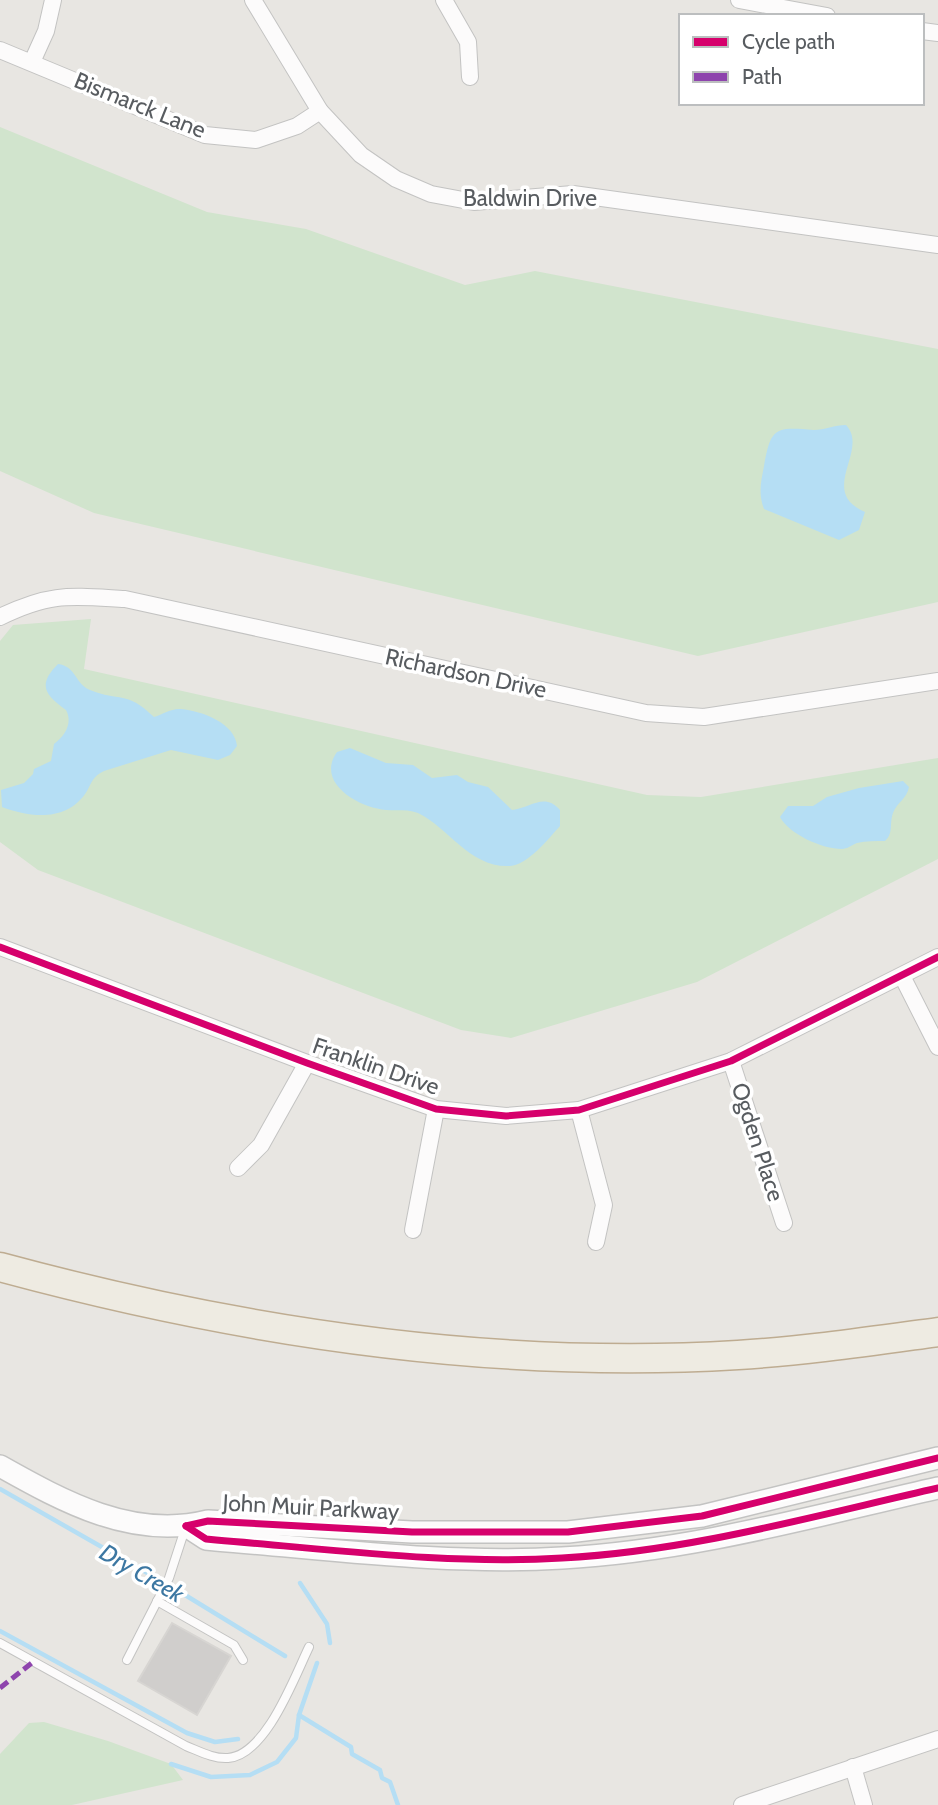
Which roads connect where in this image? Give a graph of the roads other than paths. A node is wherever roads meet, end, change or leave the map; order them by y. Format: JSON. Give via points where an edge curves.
{"nodes":[{"id":1,"x":53,"y":0,"type":"edge"},
{"id":2,"x":253,"y":0,"type":"edge"},
{"id":3,"x":444,"y":0,"type":"edge"},
{"id":4,"x":739,"y":0,"type":"edge"},
{"id":5,"x":816,"y":14,"type":"edge"},
{"id":6,"x":0,"y":50,"type":"edge"},
{"id":7,"x":32,"y":62,"type":"junction"},
{"id":8,"x":470,"y":77,"type":"dead end"},
{"id":9,"x":320,"y":111,"type":"junction"},
{"id":10,"x":938,"y":245,"type":"edge"},
{"id":11,"x":0,"y":617,"type":"edge"},
{"id":12,"x":938,"y":681,"type":"edge"},
{"id":13,"x":0,"y":947,"type":"edge"},
{"id":14,"x":938,"y":957,"type":"edge"},
{"id":15,"x":902,"y":976,"type":"junction"},
{"id":16,"x":938,"y":1047,"type":"edge"},
{"id":17,"x":732,"y":1061,"type":"junction"},
{"id":18,"x":307,"y":1063,"type":"junction"},
{"id":19,"x":436,"y":1109,"type":"junction"},
{"id":20,"x":579,"y":1110,"type":"junction"},
{"id":21,"x":238,"y":1168,"type":"dead end"},
{"id":22,"x":784,"y":1223,"type":"dead end"},
{"id":23,"x":413,"y":1230,"type":"dead end"},
{"id":24,"x":596,"y":1242,"type":"dead end"},
{"id":25,"x":0,"y":1267,"type":"edge"},
{"id":26,"x":938,"y":1332,"type":"edge"},
{"id":27,"x":938,"y":1458,"type":"edge"},
{"id":28,"x":0,"y":1466,"type":"edge"},
{"id":29,"x":938,"y":1488,"type":"edge"},
{"id":30,"x":186,"y":1527,"type":"junction"},
{"id":31,"x":157,"y":1601,"type":"junction"},
{"id":32,"x":0,"y":1643,"type":"edge"},
{"id":33,"x":309,"y":1647,"type":"dead end"},
{"id":34,"x":127,"y":1660,"type":"dead end"},
{"id":35,"x":243,"y":1660,"type":"dead end"},
{"id":36,"x":938,"y":1739,"type":"edge"},
{"id":37,"x":853,"y":1767,"type":"junction"},
{"id":38,"x":742,"y":1805,"type":"edge"},
{"id":39,"x":864,"y":1805,"type":"edge"}],
"edges":[{"from":1,"to":7,"type":"street"},
{"from":2,"to":9,"type":"street","name":"Baldwin Drive"},
{"from":3,"to":8,"type":"street","via":[[468,42]]},
{"from":4,"to":5,"type":"street"},
{"from":6,"to":7,"type":"street","name":"Bismarck Lane"},
{"from":7,"to":9,"type":"street","name":"Bismarck Lane","via":[[205,135],[256,140],[297,126]]},
{"from":9,"to":10,"type":"street","name":"Baldwin Drive","via":[[361,155],[396,180],[431,194],[474,202],[573,194]]},
{"from":11,"to":12,"type":"street","name":"Richardson Drive","via":[[26,604],[59,596],[125,599],[646,713],[704,717]]},
{"from":13,"to":18,"type":"street","name":"Franklin Drive"},
{"from":14,"to":15,"type":"street","name":"Franklin Drive"},
{"from":15,"to":16,"type":"street"},
{"from":15,"to":17,"type":"street","name":"Franklin Drive"},
{"from":17,"to":20,"type":"street","name":"Franklin Drive"},
{"from":17,"to":22,"type":"street","name":"Ogden Place"},
{"from":18,"to":19,"type":"street","name":"Franklin Drive"},
{"from":18,"to":21,"type":"street","via":[[261,1145]]},
{"from":19,"to":20,"type":"street","name":"Franklin Drive","via":[[506,1116]]},
{"from":19,"to":23,"type":"street"},
{"from":20,"to":24,"type":"street","via":[[604,1205]]},
{"from":25,"to":26,"type":"highway","via":[[182,1312],[425,1349],[669,1358],[810,1349]]},
{"from":27,"to":30,"type":"street","name":"John Muir Parkway","via":[[702,1516],[568,1532],[412,1532],[208,1521]]},
{"from":28,"to":30,"type":"street","via":[[88,1512],[129,1522]]},
{"from":29,"to":30,"type":"street","name":"John Muir Parkway","via":[[700,1543],[561,1558],[419,1557],[206,1539]]},
{"from":30,"to":31,"type":"lane"},
{"from":31,"to":34,"type":"lane"},
{"from":31,"to":35,"type":"lane","via":[[234,1646]]},
{"from":32,"to":33,"type":"lane","via":[[186,1746],[228,1758],[256,1742],[276,1715]]},
{"from":36,"to":37,"type":"street"},
{"from":37,"to":38,"type":"street"},
{"from":37,"to":39,"type":"street"}]}
